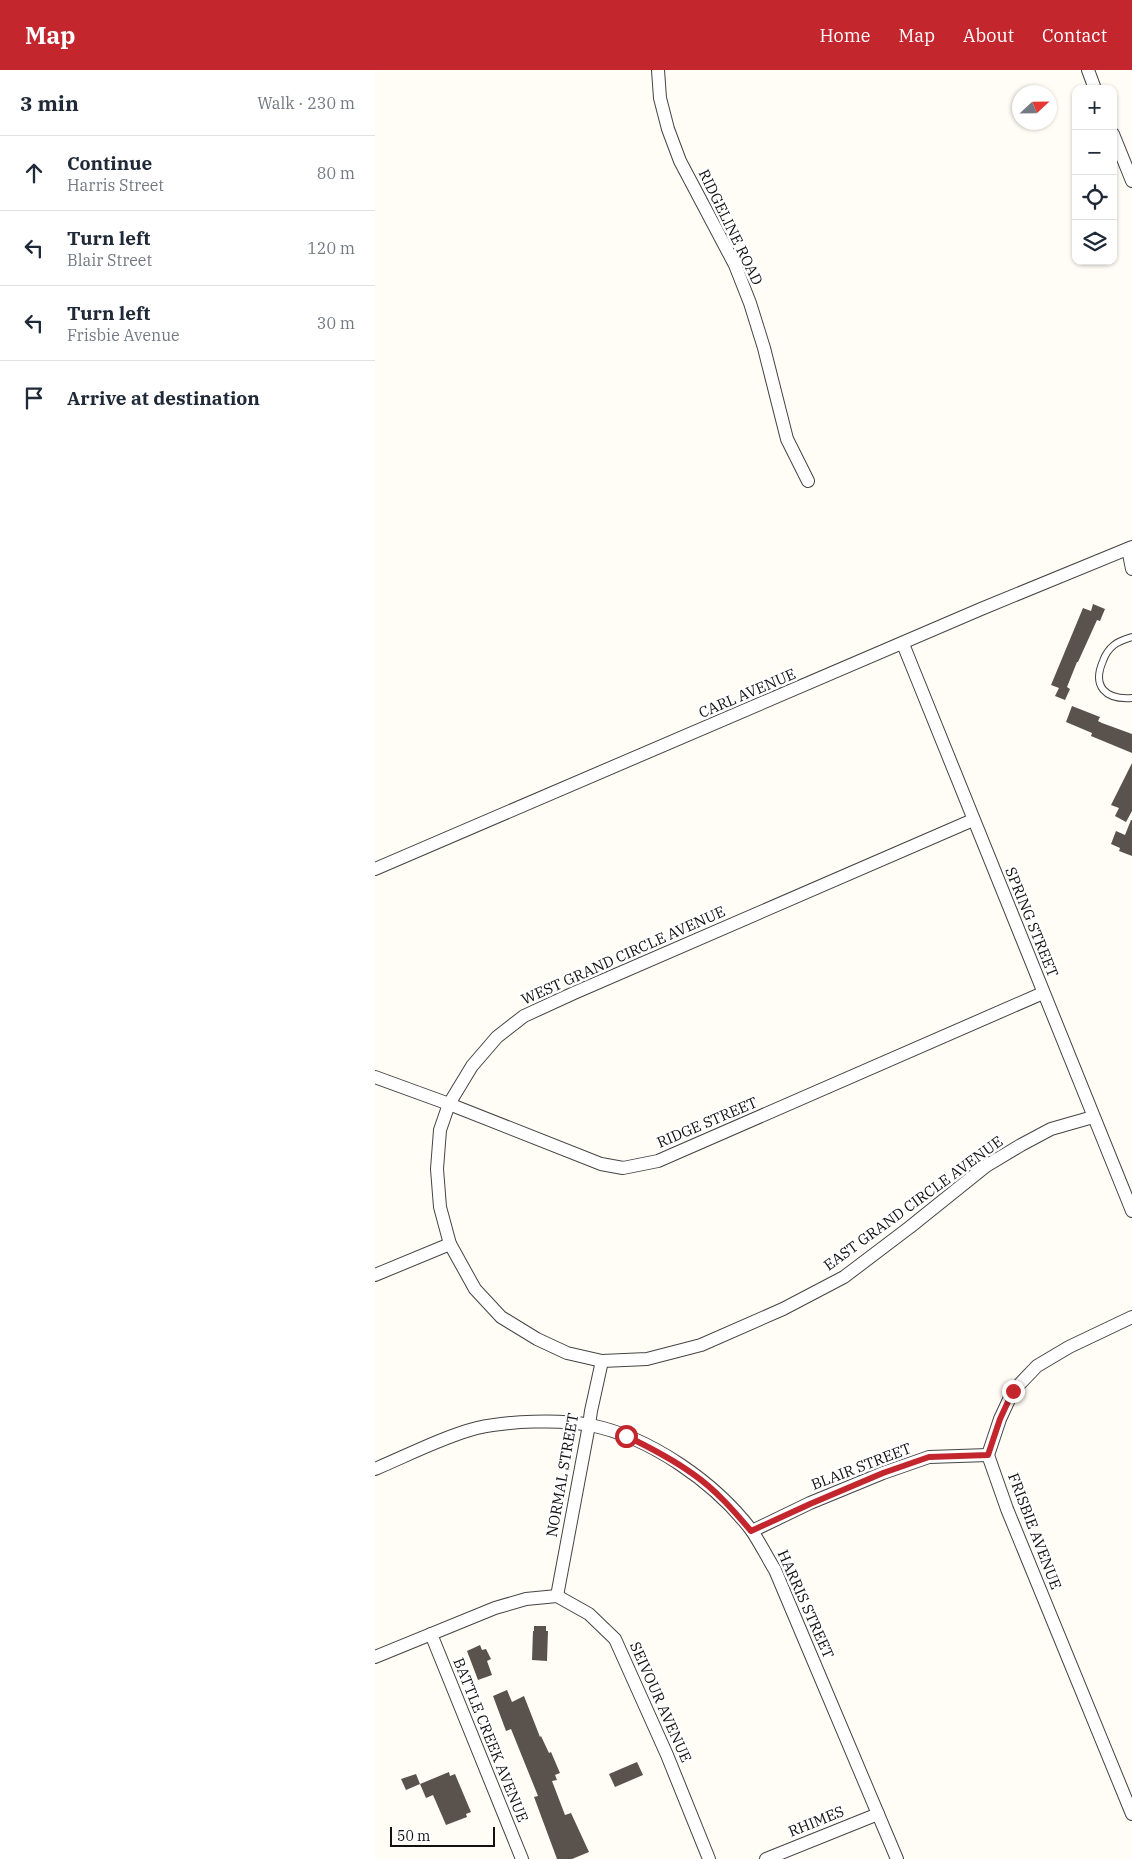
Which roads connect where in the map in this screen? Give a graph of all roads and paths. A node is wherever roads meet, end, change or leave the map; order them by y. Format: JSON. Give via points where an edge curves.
{"nodes":[{"id":1,"x":658,"y":70,"type":"edge"},
{"id":2,"x":1088,"y":70,"type":"edge"},
{"id":3,"x":1094,"y":85,"type":"edge"},
{"id":4,"x":1117,"y":144,"type":"edge"},
{"id":5,"x":1132,"y":181,"type":"edge"},
{"id":6,"x":808,"y":481,"type":"dead end"},
{"id":7,"x":1130,"y":548,"type":"edge"},
{"id":8,"x":1132,"y":569,"type":"edge"},
{"id":9,"x":1132,"y":637,"type":"edge"},
{"id":10,"x":903,"y":644,"type":"junction"},
{"id":11,"x":1132,"y":698,"type":"edge"},
{"id":12,"x":973,"y":820,"type":"junction"},
{"id":13,"x":375,"y":869,"type":"edge"},
{"id":14,"x":1043,"y":993,"type":"junction"},
{"id":15,"x":375,"y":1077,"type":"edge"},
{"id":16,"x":449,"y":1104,"type":"junction"},
{"id":17,"x":1093,"y":1117,"type":"junction"},
{"id":18,"x":1132,"y":1211,"type":"edge"},
{"id":19,"x":450,"y":1244,"type":"junction"},
{"id":20,"x":375,"y":1275,"type":"edge"},
{"id":21,"x":1132,"y":1317,"type":"edge"},
{"id":22,"x":602,"y":1361,"type":"junction"},
{"id":23,"x":589,"y":1425,"type":"junction"},
{"id":24,"x":988,"y":1455,"type":"junction"},
{"id":25,"x":375,"y":1469,"type":"edge"},
{"id":26,"x":751,"y":1531,"type":"junction"},
{"id":27,"x":557,"y":1596,"type":"junction"},
{"id":28,"x":431,"y":1634,"type":"junction"},
{"id":29,"x":375,"y":1658,"type":"edge"},
{"id":30,"x":878,"y":1814,"type":"junction"},
{"id":31,"x":1132,"y":1814,"type":"edge"},
{"id":32,"x":522,"y":1859,"type":"edge"},
{"id":33,"x":709,"y":1859,"type":"edge"},
{"id":34,"x":766,"y":1859,"type":"edge"},
{"id":35,"x":897,"y":1859,"type":"edge"}],
"edges":[{"from":1,"to":6,"type":"street","name":"RIDGELINE ROAD","via":[[660,98],[668,129],[680,161],[719,233],[750,303],[765,348],[787,439]]},
{"from":2,"to":3,"type":"street"},
{"from":4,"to":5,"type":"street"},
{"from":7,"to":8,"type":"street"},
{"from":7,"to":10,"type":"street","name":"CARL AVENUE","via":[[981,608]]},
{"from":9,"to":11,"type":"lane","via":[[1115,644],[1105,655],[1098,679],[1109,694],[1121,699]]},
{"from":10,"to":12,"type":"street","name":"SPRING STREET"},
{"from":10,"to":13,"type":"street","name":"CARL AVENUE"},
{"from":12,"to":14,"type":"street","name":"SPRING STREET"},
{"from":12,"to":16,"type":"street","name":"WEST GRAND CIRCLE AVENUE","via":[[524,1016],[497,1037],[472,1066]]},
{"from":14,"to":16,"type":"street","name":"RIDGE STREET","via":[[658,1161],[623,1168],[601,1164]]},
{"from":14,"to":17,"type":"street","name":"SPRING STREET"},
{"from":15,"to":16,"type":"street","name":"RIDGE STREET"},
{"from":16,"to":19,"type":"street","name":"WEST GRAND CIRCLE AVENUE","via":[[440,1130],[437,1169],[440,1207]]},
{"from":17,"to":18,"type":"street","name":"SPRING STREET"},
{"from":17,"to":22,"type":"street","name":"EAST GRAND CIRCLE AVENUE","via":[[1051,1129],[993,1162],[844,1277],[783,1309],[701,1345],[647,1359]]},
{"from":19,"to":20,"type":"street"},
{"from":19,"to":22,"type":"street","name":"EAST GRAND CIRCLE AVENUE","via":[[475,1289],[501,1316],[567,1353]]},
{"from":21,"to":24,"type":"street","via":[[1037,1366],[1013,1391]]},
{"from":22,"to":23,"type":"street","name":"NORMAL STREET"},
{"from":23,"to":25,"type":"street","name":"HARRIS STREET","via":[[515,1422],[477,1428]]},
{"from":23,"to":26,"type":"street","name":"HARRIS STREET","via":[[626,1436],[695,1475],[726,1502]]},
{"from":23,"to":27,"type":"street","name":"NORMAL STREET"},
{"from":24,"to":26,"type":"street","name":"BLAIR STREET","via":[[929,1457],[883,1473]]},
{"from":24,"to":31,"type":"street","name":"FRISBIE AVENUE"},
{"from":26,"to":30,"type":"street","name":"HARRIS STREET","via":[[775,1570]]},
{"from":27,"to":28,"type":"street","via":[[526,1599]]},
{"from":27,"to":33,"type":"street","name":"SEIVOUR AVENUE","via":[[589,1614],[615,1639]]},
{"from":28,"to":29,"type":"street"},
{"from":28,"to":32,"type":"street","name":"BATTLE CREEK AVENUE"},
{"from":30,"to":34,"type":"street","name":"RHIMES"},
{"from":30,"to":35,"type":"street","name":"HARRIS STREET"}]}
